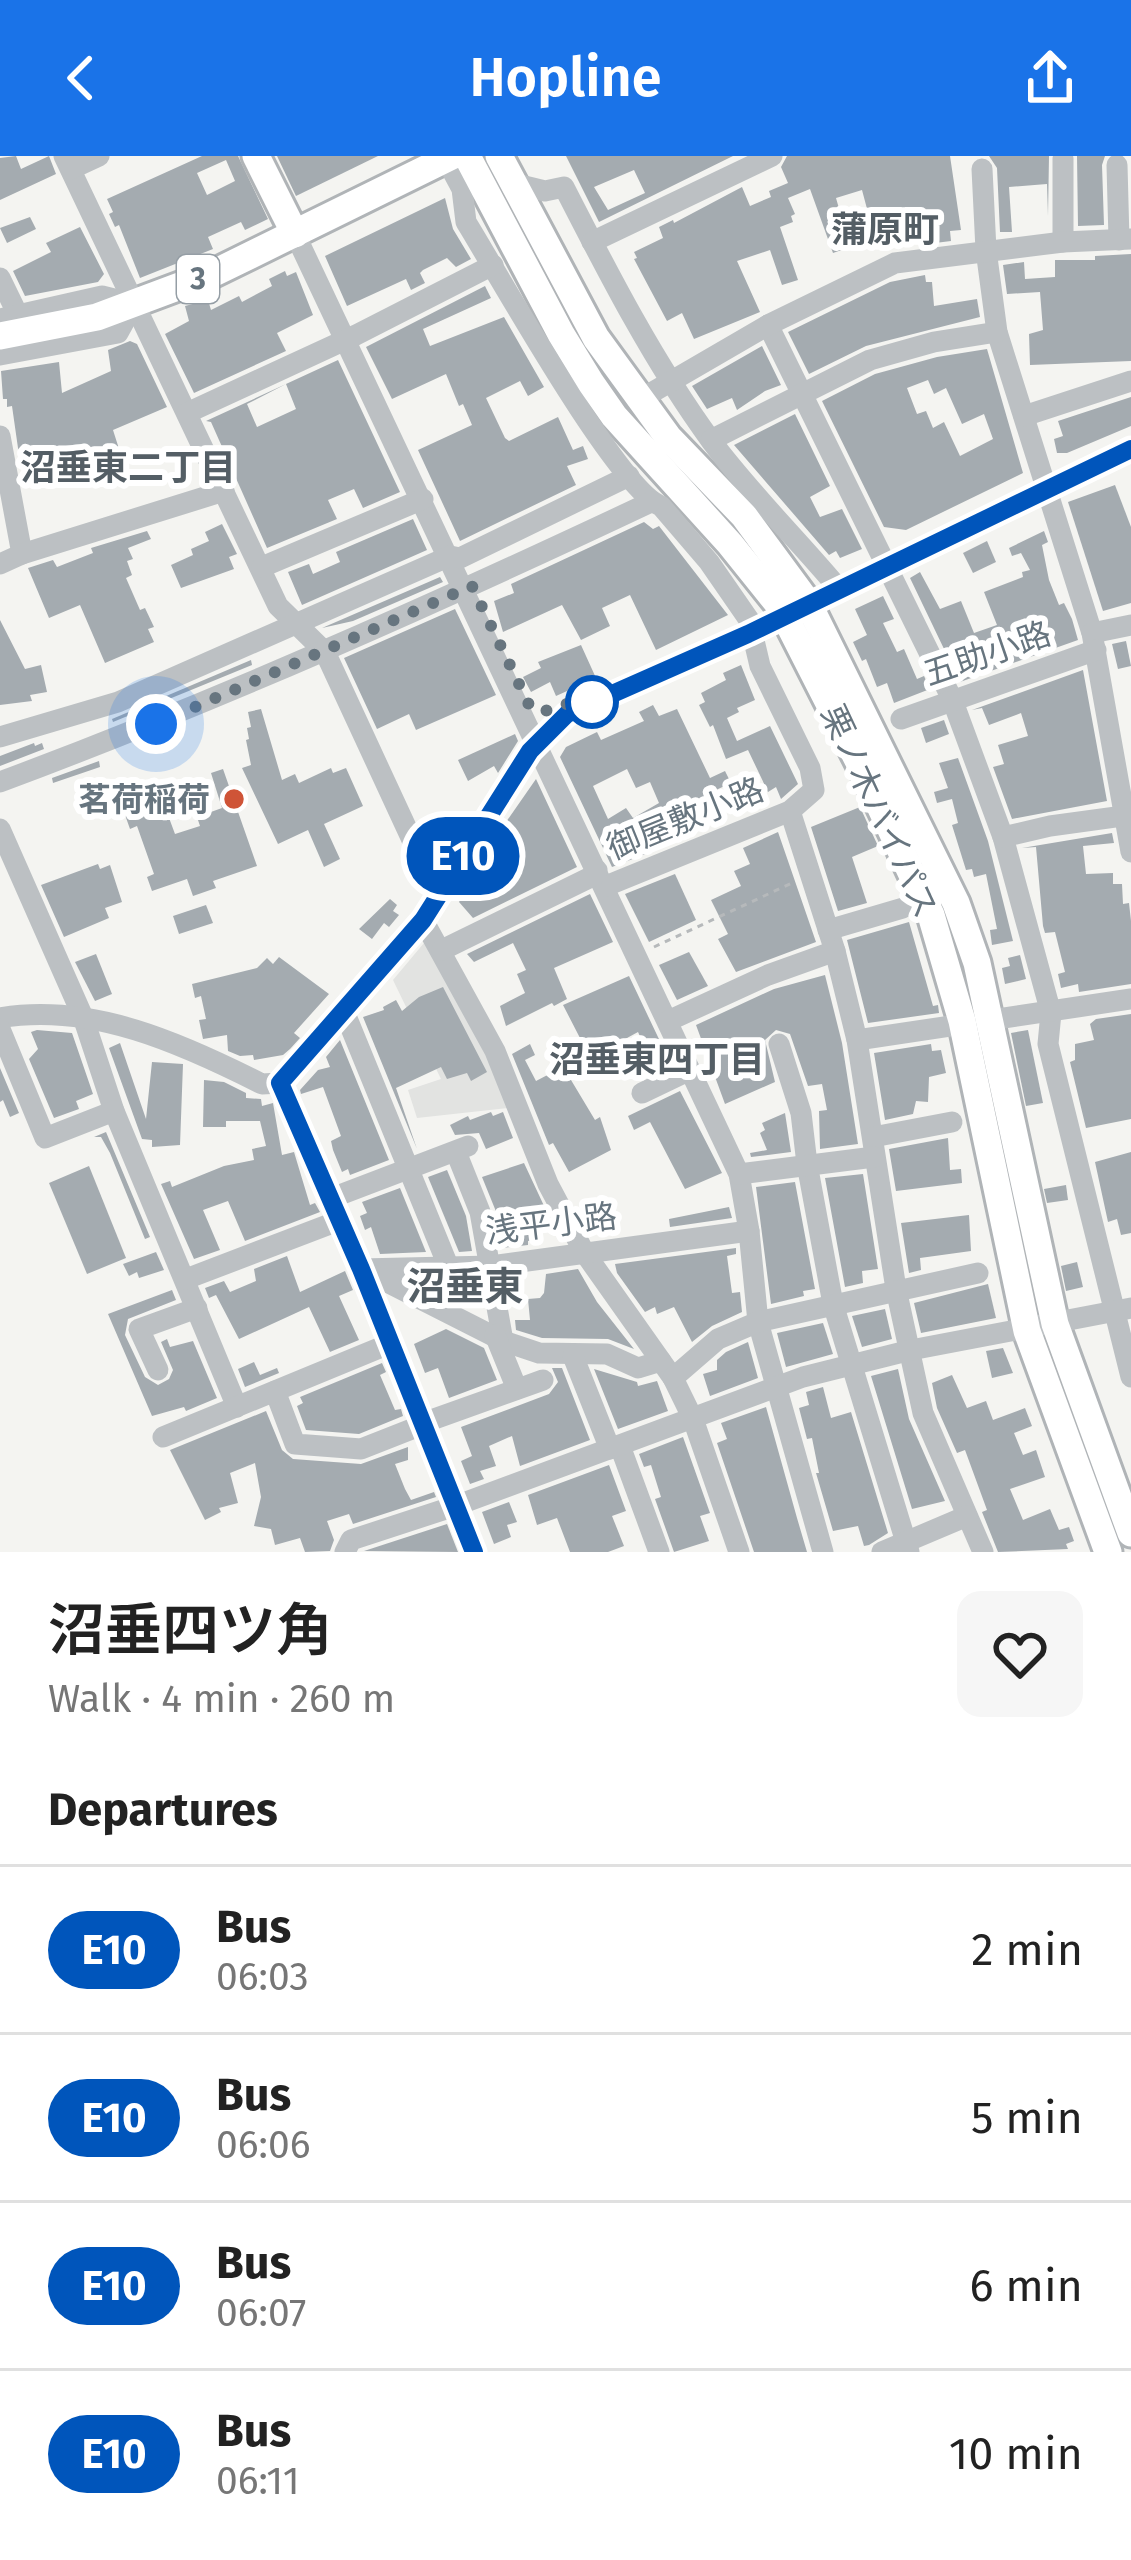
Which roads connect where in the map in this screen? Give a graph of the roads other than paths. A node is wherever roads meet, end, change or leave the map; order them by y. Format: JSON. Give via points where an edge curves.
{"nodes":[{"id":1,"x":99,"y":156,"type":"edge"},
{"id":2,"x":256,"y":156,"type":"edge"},
{"id":3,"x":499,"y":156,"type":"edge"},
{"id":4,"x":772,"y":156,"type":"edge"},
{"id":5,"x":455,"y":157,"type":"edge"},
{"id":6,"x":1063,"y":159,"type":"edge"},
{"id":7,"x":68,"y":162,"type":"edge"},
{"id":8,"x":1117,"y":165,"type":"dead end"},
{"id":9,"x":982,"y":169,"type":"dead end"},
{"id":10,"x":512,"y":183,"type":"junction"},
{"id":11,"x":295,"y":234,"type":"junction"},
{"id":12,"x":1125,"y":240,"type":"edge"},
{"id":13,"x":592,"y":242,"type":"junction"},
{"id":14,"x":1063,"y":242,"type":"junction"},
{"id":15,"x":986,"y":250,"type":"junction"},
{"id":16,"x":493,"y":265,"type":"junction"},
{"id":17,"x":0,"y":278,"type":"edge"},
{"id":18,"x":134,"y":304,"type":"junction"},
{"id":19,"x":6,"y":323,"type":"edge"},
{"id":20,"x":767,"y":325,"type":"junction"},
{"id":21,"x":997,"y":332,"type":"junction"},
{"id":22,"x":346,"y":338,"type":"junction"},
{"id":23,"x":0,"y":355,"type":"edge"},
{"id":24,"x":670,"y":379,"type":"junction"},
{"id":25,"x":1131,"y":381,"type":"edge"},
{"id":26,"x":804,"y":393,"type":"junction"},
{"id":27,"x":639,"y":400,"type":"junction"},
{"id":28,"x":187,"y":412,"type":"junction"},
{"id":29,"x":1024,"y":416,"type":"junction"},
{"id":30,"x":0,"y":436,"type":"edge"},
{"id":31,"x":711,"y":440,"type":"junction"},
{"id":32,"x":1131,"y":448,"type":"edge"},
{"id":33,"x":3,"y":474,"type":"edge"},
{"id":34,"x":629,"y":476,"type":"junction"},
{"id":35,"x":1045,"y":489,"type":"junction"},
{"id":36,"x":224,"y":491,"type":"junction"},
{"id":37,"x":423,"y":499,"type":"junction"},
{"id":38,"x":651,"y":502,"type":"junction"},
{"id":39,"x":22,"y":554,"type":"junction"},
{"id":40,"x":450,"y":556,"type":"junction"},
{"id":41,"x":0,"y":565,"type":"edge"},
{"id":42,"x":887,"y":565,"type":"junction"},
{"id":43,"x":262,"y":567,"type":"junction"},
{"id":44,"x":839,"y":589,"type":"junction"},
{"id":45,"x":466,"y":591,"type":"junction"},
{"id":46,"x":796,"y":609,"type":"junction"},
{"id":47,"x":294,"y":624,"type":"junction"},
{"id":48,"x":1131,"y":625,"type":"edge"},
{"id":49,"x":754,"y":631,"type":"junction"},
{"id":50,"x":1094,"y":641,"type":"junction"},
{"id":51,"x":326,"y":652,"type":"junction"},
{"id":52,"x":952,"y":699,"type":"junction"},
{"id":53,"x":901,"y":718,"type":"dead end"},
{"id":54,"x":0,"y":737,"type":"edge"},
{"id":55,"x":539,"y":744,"type":"junction"},
{"id":56,"x":0,"y":782,"type":"edge"},
{"id":57,"x":790,"y":812,"type":"junction"},
{"id":58,"x":1128,"y":816,"type":"edge"},
{"id":59,"x":0,"y":830,"type":"edge"},
{"id":60,"x":1004,"y":837,"type":"junction"},
{"id":61,"x":1131,"y":852,"type":"edge"},
{"id":62,"x":601,"y":878,"type":"junction"},
{"id":63,"x":438,"y":896,"type":"junction"},
{"id":64,"x":902,"y":908,"type":"dead end"},
{"id":65,"x":423,"y":920,"type":"junction"},
{"id":66,"x":832,"y":941,"type":"junction"},
{"id":67,"x":442,"y":950,"type":"junction"},
{"id":68,"x":1131,"y":998,"type":"edge"},
{"id":69,"x":344,"y":1011,"type":"junction"},
{"id":70,"x":1051,"y":1013,"type":"junction"},
{"id":71,"x":83,"y":1017,"type":"junction"},
{"id":72,"x":0,"y":1018,"type":"edge"},
{"id":73,"x":976,"y":1020,"type":"junction"},
{"id":74,"x":668,"y":1021,"type":"junction"},
{"id":75,"x":0,"y":1029,"type":"edge"},
{"id":76,"x":857,"y":1040,"type":"junction"},
{"id":77,"x":779,"y":1044,"type":"dead end"},
{"id":78,"x":690,"y":1070,"type":"junction"},
{"id":79,"x":280,"y":1083,"type":"junction"},
{"id":80,"x":642,"y":1093,"type":"dead end"},
{"id":81,"x":114,"y":1111,"type":"junction"},
{"id":82,"x":952,"y":1122,"type":"dead end"},
{"id":83,"x":873,"y":1147,"type":"junction"},
{"id":84,"x":807,"y":1164,"type":"junction"},
{"id":85,"x":409,"y":1169,"type":"junction"},
{"id":86,"x":739,"y":1174,"type":"junction"},
{"id":87,"x":334,"y":1210,"type":"junction"},
{"id":88,"x":749,"y":1231,"type":"junction"},
{"id":89,"x":584,"y":1252,"type":"junction"},
{"id":90,"x":491,"y":1266,"type":"junction"},
{"id":91,"x":449,"y":1268,"type":"junction"},
{"id":92,"x":361,"y":1269,"type":"junction"},
{"id":93,"x":978,"y":1273,"type":"dead end"},
{"id":94,"x":187,"y":1279,"type":"junction"},
{"id":95,"x":896,"y":1289,"type":"junction"},
{"id":96,"x":833,"y":1304,"type":"junction"},
{"id":97,"x":197,"y":1308,"type":"junction"},
{"id":98,"x":1122,"y":1310,"type":"edge"},
{"id":99,"x":758,"y":1322,"type":"junction"},
{"id":100,"x":1055,"y":1324,"type":"junction"},
{"id":101,"x":1027,"y":1330,"type":"junction"},
{"id":102,"x":499,"y":1338,"type":"junction"},
{"id":103,"x":389,"y":1344,"type":"junction"},
{"id":104,"x":911,"y":1350,"type":"junction"},
{"id":105,"x":573,"y":1356,"type":"junction"},
{"id":106,"x":848,"y":1364,"type":"junction"},
{"id":107,"x":667,"y":1369,"type":"junction"},
{"id":108,"x":158,"y":1370,"type":"dead end"},
{"id":109,"x":1131,"y":1377,"type":"edge"},
{"id":110,"x":543,"y":1380,"type":"dead end"},
{"id":111,"x":776,"y":1387,"type":"junction"},
{"id":112,"x":517,"y":1389,"type":"junction"},
{"id":113,"x":275,"y":1391,"type":"junction"},
{"id":114,"x":237,"y":1407,"type":"junction"},
{"id":115,"x":693,"y":1419,"type":"junction"},
{"id":116,"x":423,"y":1424,"type":"junction"},
{"id":117,"x":163,"y":1437,"type":"dead end"},
{"id":118,"x":615,"y":1448,"type":"junction"},
{"id":119,"x":455,"y":1506,"type":"junction"},
{"id":120,"x":967,"y":1516,"type":"junction"},
{"id":121,"x":1131,"y":1533,"type":"edge"},
{"id":122,"x":908,"y":1547,"type":"edge"},
{"id":123,"x":345,"y":1552,"type":"edge"},
{"id":124,"x":474,"y":1552,"type":"edge"},
{"id":125,"x":659,"y":1552,"type":"edge"},
{"id":126,"x":740,"y":1552,"type":"edge"},
{"id":127,"x":823,"y":1552,"type":"edge"},
{"id":128,"x":882,"y":1552,"type":"edge"},
{"id":129,"x":983,"y":1552,"type":"edge"},
{"id":130,"x":1108,"y":1552,"type":"edge"}],
"edges":[{"from":1,"to":7,"type":"street"},
{"from":2,"to":11,"type":"main road"},
{"from":3,"to":10,"type":"main road","name":"栗ノ木バイパス"},
{"from":4,"to":13,"type":"street"},
{"from":5,"to":11,"type":"main road","number":"3"},
{"from":5,"to":16,"type":"street","via":[[466,222]]},
{"from":5,"to":46,"type":"main road","name":"栗ノ木バイパス","via":[[614,416]]},
{"from":6,"to":14,"type":"street"},
{"from":7,"to":18,"type":"street"},
{"from":8,"to":12,"type":"street"},
{"from":9,"to":15,"type":"street"},
{"from":10,"to":13,"type":"street","via":[[564,187]]},
{"from":10,"to":27,"type":"main road","name":"栗ノ木バイパス"},
{"from":11,"to":18,"type":"main road","number":"3"},
{"from":11,"to":22,"type":"street"},
{"from":12,"to":14,"type":"street"},
{"from":13,"to":24,"type":"street"},
{"from":14,"to":15,"type":"street"},
{"from":15,"to":20,"type":"street","via":[[895,262]]},
{"from":15,"to":21,"type":"street"},
{"from":16,"to":22,"type":"street"},
{"from":16,"to":34,"type":"street"},
{"from":17,"to":19,"type":"street"},
{"from":18,"to":19,"type":"main road","number":"3","via":[[97,317]]},
{"from":18,"to":19,"type":"street","via":[[102,296]]},
{"from":18,"to":23,"type":"street","via":[[118,333]]},
{"from":18,"to":28,"type":"street"},
{"from":20,"to":24,"type":"street"},
{"from":20,"to":26,"type":"street"},
{"from":21,"to":26,"type":"street","via":[[870,360]]},
{"from":21,"to":29,"type":"street"},
{"from":22,"to":28,"type":"street"},
{"from":22,"to":37,"type":"street"},
{"from":24,"to":27,"type":"street"},
{"from":24,"to":31,"type":"street"},
{"from":25,"to":29,"type":"street"},
{"from":26,"to":31,"type":"street"},
{"from":26,"to":42,"type":"street"},
{"from":27,"to":46,"type":"main road","name":"栗ノ木バイパス","via":[[744,516]]},
{"from":28,"to":36,"type":"street"},
{"from":29,"to":35,"type":"street"},
{"from":30,"to":33,"type":"street"},
{"from":31,"to":44,"type":"street"},
{"from":32,"to":35,"type":"street"},
{"from":33,"to":39,"type":"street"},
{"from":34,"to":38,"type":"street"},
{"from":34,"to":40,"type":"street","via":[[470,554]]},
{"from":35,"to":42,"type":"street"},
{"from":35,"to":50,"type":"street"},
{"from":36,"to":39,"type":"street"},
{"from":36,"to":43,"type":"street"},
{"from":37,"to":40,"type":"street"},
{"from":37,"to":43,"type":"street"},
{"from":38,"to":45,"type":"street"},
{"from":38,"to":49,"type":"street","via":[[709,562]]},
{"from":39,"to":41,"type":"street"},
{"from":40,"to":45,"type":"street"},
{"from":40,"to":47,"type":"street"},
{"from":42,"to":44,"type":"street"},
{"from":42,"to":52,"type":"street"},
{"from":43,"to":47,"type":"street"},
{"from":44,"to":46,"type":"street"},
{"from":45,"to":51,"type":"street"},
{"from":45,"to":55,"type":"street"},
{"from":46,"to":49,"type":"street"},
{"from":46,"to":73,"type":"main road","name":"栗ノ木バイパス","via":[[956,903],[977,963]]},
{"from":47,"to":51,"type":"street"},
{"from":47,"to":54,"type":"street","via":[[118,702]]},
{"from":48,"to":50,"type":"street","name":"五助小路"},
{"from":49,"to":55,"type":"street","via":[[567,714]]},
{"from":49,"to":57,"type":"street","via":[[760,665],[810,768],[814,790]]},
{"from":50,"to":52,"type":"street","name":"五助小路"},
{"from":50,"to":58,"type":"street"},
{"from":51,"to":56,"type":"street"},
{"from":51,"to":63,"type":"street"},
{"from":52,"to":53,"type":"street","name":"五助小路"},
{"from":52,"to":60,"type":"street"},
{"from":55,"to":62,"type":"street"},
{"from":55,"to":63,"type":"street"},
{"from":57,"to":62,"type":"street","name":"御屋敷小路"},
{"from":57,"to":66,"type":"street"},
{"from":58,"to":60,"type":"street"},
{"from":58,"to":61,"type":"street"},
{"from":59,"to":71,"type":"street"},
{"from":60,"to":70,"type":"street"},
{"from":62,"to":67,"type":"street","name":"御屋敷小路"},
{"from":62,"to":74,"type":"street"},
{"from":63,"to":65,"type":"street"},
{"from":64,"to":66,"type":"street"},
{"from":65,"to":67,"type":"street"},
{"from":65,"to":69,"type":"street"},
{"from":66,"to":74,"type":"street"},
{"from":66,"to":76,"type":"street"},
{"from":67,"to":89,"type":"street"},
{"from":68,"to":70,"type":"street"},
{"from":69,"to":79,"type":"street"},
{"from":69,"to":85,"type":"street"},
{"from":70,"to":73,"type":"street"},
{"from":70,"to":98,"type":"street","via":[[1048,1044]]},
{"from":71,"to":72,"type":"street"},
{"from":71,"to":79,"type":"street","via":[[157,1036],[262,1084]]},
{"from":71,"to":81,"type":"street"},
{"from":73,"to":76,"type":"street"},
{"from":73,"to":100,"type":"main road","name":"栗ノ木バイパス"},
{"from":73,"to":101,"type":"main road","name":"栗ノ木バイパス"},
{"from":74,"to":78,"type":"street"},
{"from":75,"to":81,"type":"street","via":[[45,1138]]},
{"from":76,"to":83,"type":"street"},
{"from":77,"to":84,"type":"street"},
{"from":78,"to":80,"type":"street"},
{"from":78,"to":86,"type":"street"},
{"from":79,"to":87,"type":"street"},
{"from":81,"to":94,"type":"street"},
{"from":82,"to":83,"type":"street"},
{"from":83,"to":84,"type":"street"},
{"from":83,"to":95,"type":"street"},
{"from":84,"to":86,"type":"street"},
{"from":84,"to":96,"type":"street"},
{"from":85,"to":87,"type":"street"},
{"from":85,"to":90,"type":"street","via":[[463,1149]]},
{"from":85,"to":91,"type":"street"},
{"from":86,"to":88,"type":"street"},
{"from":87,"to":92,"type":"street"},
{"from":87,"to":94,"type":"street"},
{"from":88,"to":89,"type":"street","name":"浅平小路"},
{"from":88,"to":99,"type":"street"},
{"from":89,"to":90,"type":"street","name":"浅平小路"},
{"from":89,"to":107,"type":"street"},
{"from":90,"to":91,"type":"street","name":"浅平小路"},
{"from":90,"to":102,"type":"street"},
{"from":91,"to":92,"type":"street","name":"浅平小路"},
{"from":92,"to":102,"type":"street"},
{"from":92,"to":103,"type":"street"},
{"from":93,"to":95,"type":"street"},
{"from":94,"to":97,"type":"street"},
{"from":95,"to":96,"type":"street"},
{"from":95,"to":104,"type":"street"},
{"from":96,"to":99,"type":"street"},
{"from":96,"to":106,"type":"street"},
{"from":97,"to":108,"type":"street","via":[[140,1329]]},
{"from":97,"to":114,"type":"street"},
{"from":98,"to":100,"type":"street"},
{"from":98,"to":109,"type":"street"},
{"from":99,"to":107,"type":"street"},
{"from":99,"to":111,"type":"street"},
{"from":100,"to":101,"type":"street"},
{"from":100,"to":121,"type":"main road","name":"栗ノ木バイパス"},
{"from":101,"to":104,"type":"street"},
{"from":101,"to":130,"type":"main road","name":"栗ノ木バイパス"},
{"from":102,"to":105,"type":"street"},
{"from":102,"to":112,"type":"street"},
{"from":103,"to":113,"type":"street"},
{"from":103,"to":116,"type":"street"},
{"from":104,"to":106,"type":"street"},
{"from":104,"to":120,"type":"street","via":[[923,1413]]},
{"from":105,"to":107,"type":"street","via":[[607,1354]]},
{"from":105,"to":118,"type":"street"},
{"from":106,"to":111,"type":"street"},
{"from":106,"to":122,"type":"street"},
{"from":107,"to":115,"type":"street"},
{"from":110,"to":112,"type":"street"},
{"from":111,"to":115,"type":"street"},
{"from":111,"to":127,"type":"street"},
{"from":112,"to":116,"type":"street"},
{"from":113,"to":114,"type":"street"},
{"from":113,"to":116,"type":"street","via":[[295,1444],[361,1449]]},
{"from":114,"to":117,"type":"street"},
{"from":115,"to":118,"type":"street"},
{"from":115,"to":126,"type":"street"},
{"from":116,"to":119,"type":"street"},
{"from":118,"to":119,"type":"street"},
{"from":118,"to":125,"type":"street"},
{"from":119,"to":123,"type":"street","via":[[351,1540]]},
{"from":119,"to":124,"type":"street"},
{"from":120,"to":122,"type":"street"},
{"from":120,"to":129,"type":"street"},
{"from":122,"to":128,"type":"street"}]}
